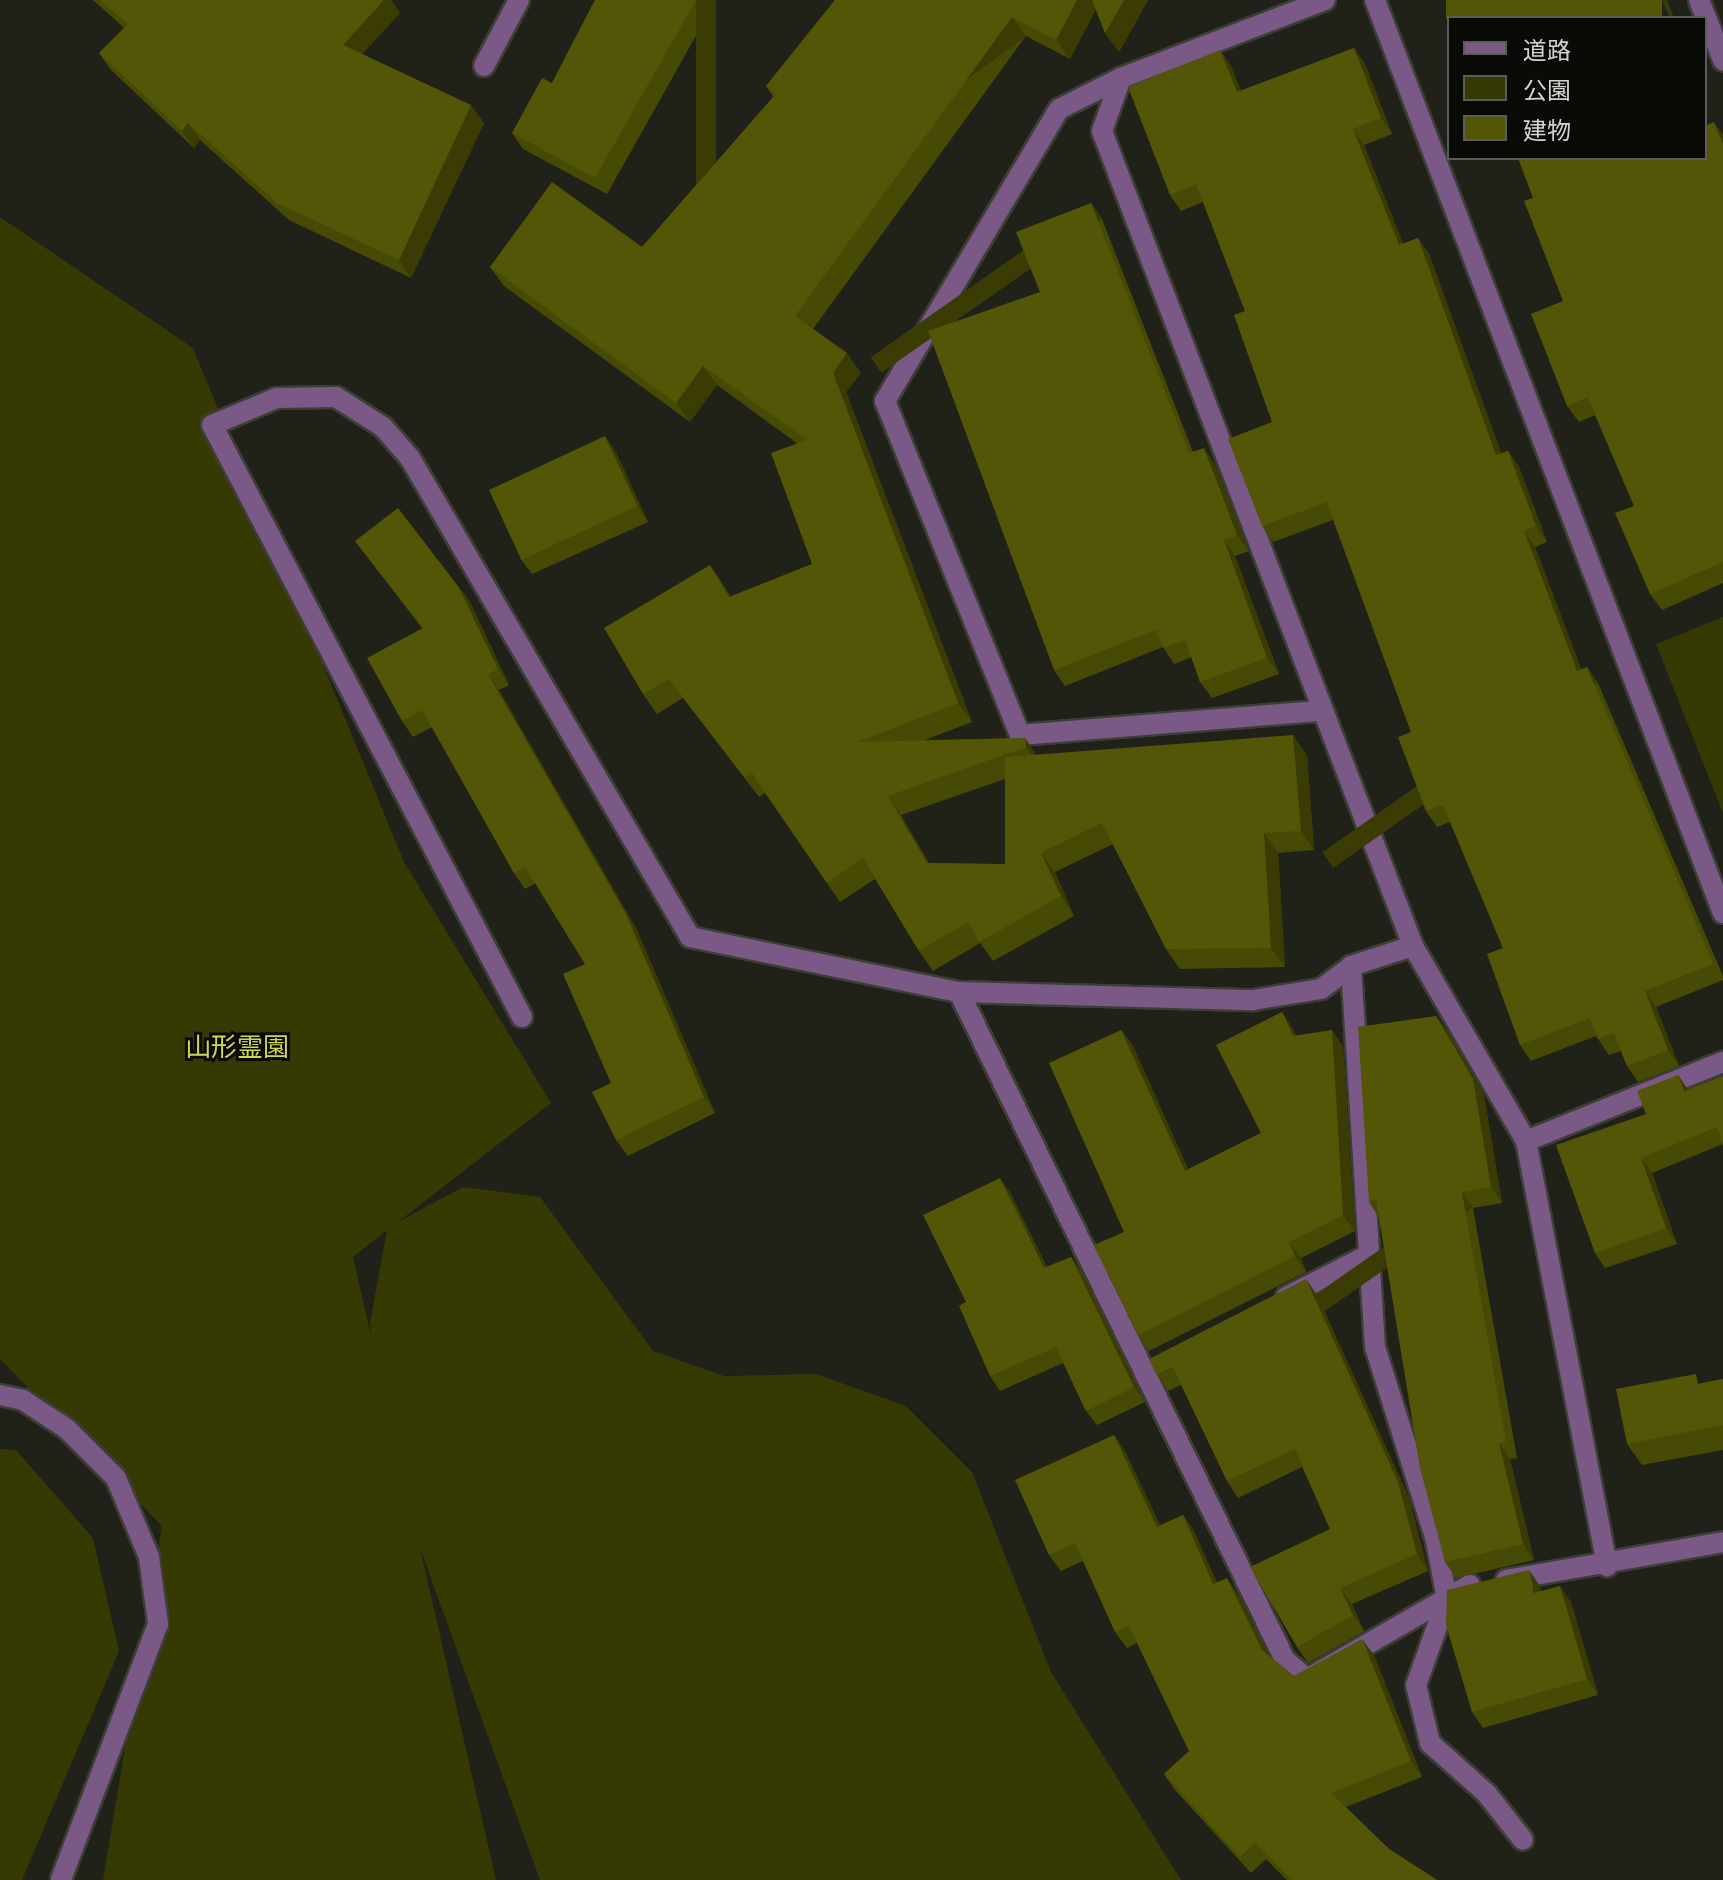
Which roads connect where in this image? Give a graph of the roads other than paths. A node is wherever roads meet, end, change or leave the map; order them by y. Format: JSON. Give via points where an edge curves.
{"nodes":[{"id":1,"x":519,"y":0,"type":"edge"},
{"id":2,"x":1325,"y":0,"type":"edge"},
{"id":3,"x":1375,"y":0,"type":"edge"},
{"id":4,"x":1707,"y":20,"type":"edge"},
{"id":5,"x":1723,"y":60,"type":"edge"},
{"id":6,"x":484,"y":66,"type":"dead end"},
{"id":7,"x":1121,"y":78,"type":"junction"},
{"id":8,"x":1321,"y":711,"type":"junction"},
{"id":9,"x":1723,"y":913,"type":"edge"},
{"id":10,"x":1413,"y":946,"type":"junction"},
{"id":11,"x":1351,"y":966,"type":"junction"},
{"id":12,"x":959,"y":992,"type":"junction"},
{"id":13,"x":522,"y":1017,"type":"dead end"},
{"id":14,"x":1723,"y":1062,"type":"edge"},
{"id":15,"x":1526,"y":1141,"type":"junction"},
{"id":16,"x":1368,"y":1255,"type":"junction"},
{"id":17,"x":1270,"y":1305,"type":"edge"},
{"id":18,"x":0,"y":1395,"type":"edge"},
{"id":19,"x":1723,"y":1542,"type":"edge"},
{"id":20,"x":1607,"y":1566,"type":"junction"},
{"id":21,"x":1447,"y":1599,"type":"junction"},
{"id":22,"x":1523,"y":1840,"type":"dead end"},
{"id":23,"x":61,"y":1880,"type":"edge"}],
"edges":[{"from":1,"to":6,"type":"lane"},
{"from":2,"to":7,"type":"lane"},
{"from":3,"to":9,"type":"lane"},
{"from":4,"to":5,"type":"lane"},
{"from":7,"to":8,"type":"lane","via":[[1102,131]]},
{"from":7,"to":8,"type":"lane","via":[[1059,109],[885,401],[1020,735]]},
{"from":8,"to":10,"type":"lane"},
{"from":10,"to":11,"type":"lane"},
{"from":10,"to":15,"type":"lane"},
{"from":11,"to":12,"type":"lane","via":[[1321,989],[1253,1000]]},
{"from":11,"to":16,"type":"lane"},
{"from":12,"to":13,"type":"lane","via":[[690,937],[410,458],[383,427],[336,397],[277,398],[212,425]]},
{"from":12,"to":21,"type":"lane","via":[[1152,1365],[1285,1660],[1307,1679]]},
{"from":14,"to":15,"type":"lane"},
{"from":15,"to":20,"type":"lane"},
{"from":16,"to":17,"type":"lane"},
{"from":16,"to":21,"type":"lane","via":[[1375,1347],[1436,1541]]},
{"from":18,"to":23,"type":"lane","via":[[23,1400],[67,1429],[116,1478],[149,1557],[158,1624]]},
{"from":19,"to":20,"type":"lane"},
{"from":20,"to":21,"type":"lane","via":[[1471,1584]]},
{"from":21,"to":22,"type":"lane","via":[[1416,1685],[1430,1743],[1487,1794]]}]}
